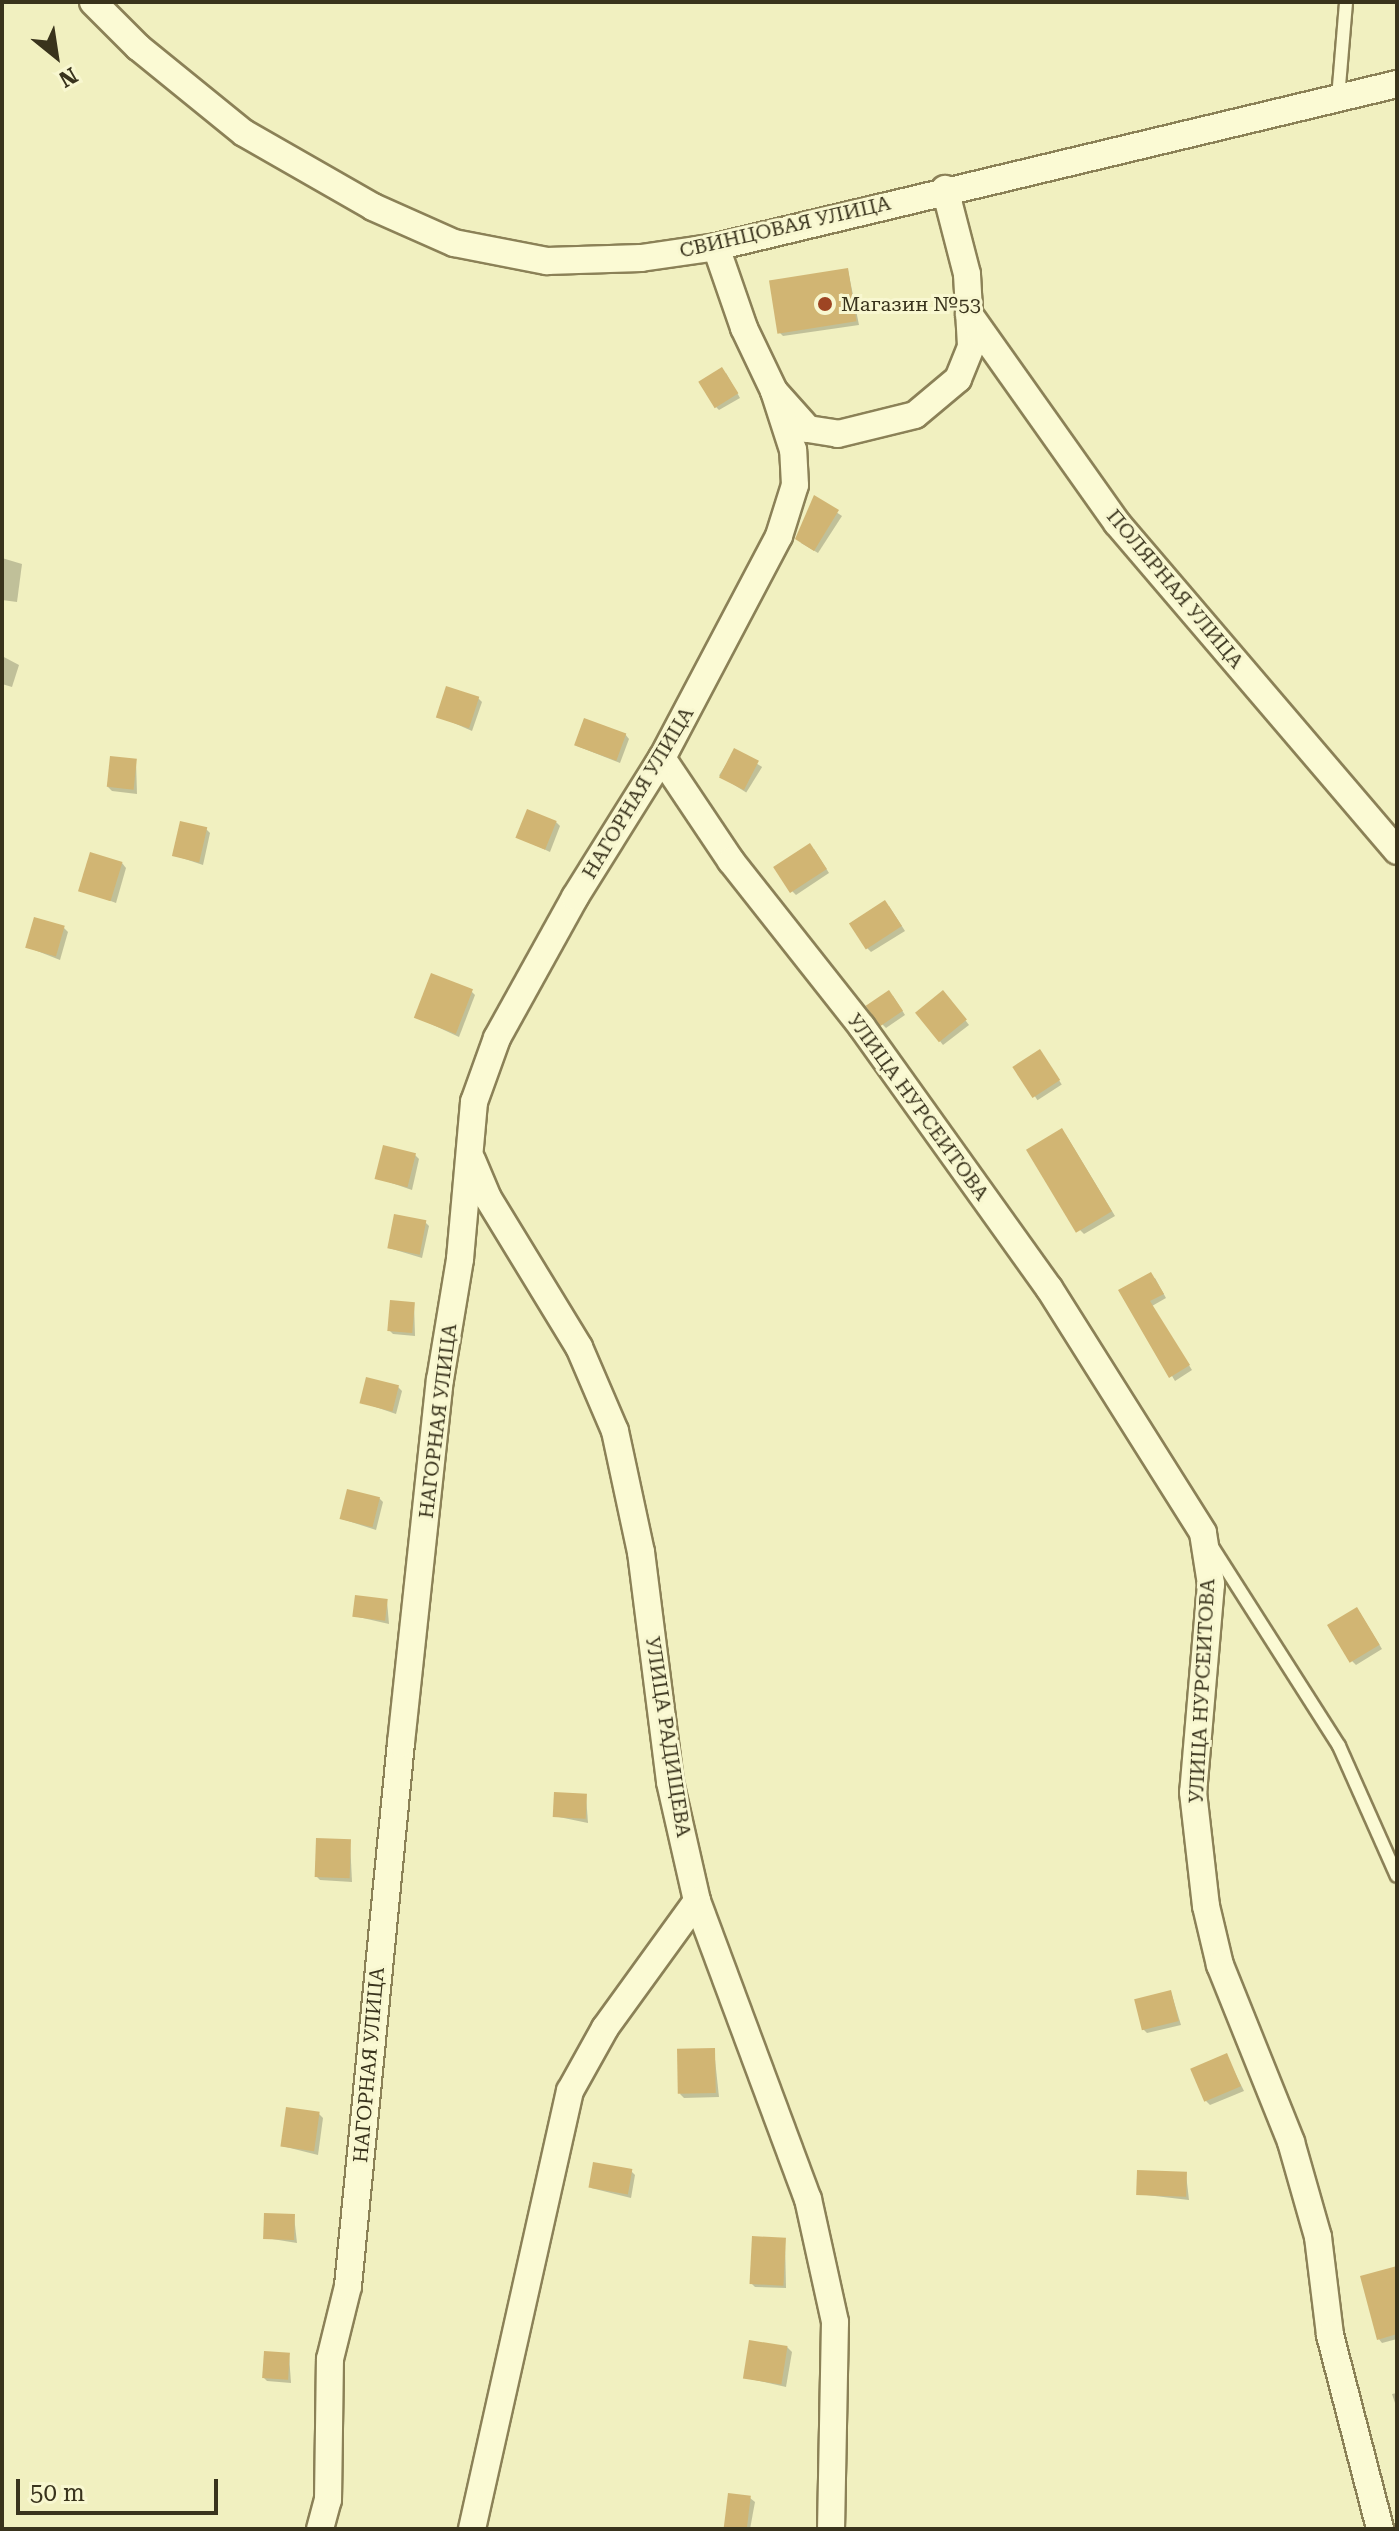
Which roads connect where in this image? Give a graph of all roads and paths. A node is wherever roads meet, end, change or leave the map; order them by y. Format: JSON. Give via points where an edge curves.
{"nodes":[{"id":1,"x":93,"y":2,"type":"edge"},
{"id":2,"x":1346,"y":2,"type":"edge"},
{"id":3,"x":1397,"y":84,"type":"edge"},
{"id":4,"x":1338,"y":98,"type":"junction"},
{"id":5,"x":945,"y":189,"type":"junction"},
{"id":6,"x":716,"y":247,"type":"junction"},
{"id":7,"x":969,"y":314,"type":"junction"},
{"id":8,"x":774,"y":391,"type":"junction"},
{"id":9,"x":662,"y":758,"type":"junction"},
{"id":10,"x":1397,"y":851,"type":"edge"},
{"id":11,"x":469,"y":1153,"type":"junction"},
{"id":12,"x":1203,"y":1533,"type":"junction"},
{"id":13,"x":1397,"y":1876,"type":"edge"},
{"id":14,"x":697,"y":1901,"type":"junction"},
{"id":15,"x":320,"y":2529,"type":"edge"},
{"id":16,"x":472,"y":2529,"type":"edge"},
{"id":17,"x":831,"y":2529,"type":"edge"},
{"id":18,"x":1380,"y":2529,"type":"edge"}],
"edges":[{"from":1,"to":6,"type":"street","name":"СВИНЦОВАЯ УЛИЦА","via":[[138,47],[244,133],[373,207],[454,243],[547,261],[641,258]]},
{"from":2,"to":4,"type":"lane"},
{"from":3,"to":4,"type":"street","name":"СВИНЦОВАЯ УЛИЦА"},
{"from":4,"to":5,"type":"street","name":"СВИНЦОВАЯ УЛИЦА"},
{"from":5,"to":6,"type":"street","name":"СВИНЦОВАЯ УЛИЦА"},
{"from":5,"to":7,"type":"street","via":[[967,274]]},
{"from":6,"to":8,"type":"street","via":[[744,328]]},
{"from":7,"to":8,"type":"street","via":[[971,346],[958,379],[915,415],[838,434],[808,429]]},
{"from":7,"to":10,"type":"street","name":"ПОЛЯРНАЯ УЛИЦА","via":[[1117,523]]},
{"from":8,"to":9,"type":"street","name":"НАГОРНАЯ УЛИЦА","via":[[793,450],[795,485],[779,536]]},
{"from":9,"to":11,"type":"street","name":"НАГОРНАЯ УЛИЦА","via":[[575,897],[497,1038],[474,1102]]},
{"from":9,"to":12,"type":"street","name":"УЛИЦА НУРСЕИТОВА","via":[[731,861],[862,1027],[1049,1288]]},
{"from":11,"to":14,"type":"street","name":"УЛИЦА РАДИЩЕВА","via":[[488,1198],[579,1347],[615,1431],[641,1552],[670,1782]]},
{"from":11,"to":15,"type":"street","name":"НАГОРНАЯ УЛИЦА","via":[[401,1743],[348,2286],[330,2359],[328,2500]]},
{"from":12,"to":13,"type":"lane","via":[[1339,1746]]},
{"from":12,"to":18,"type":"street","name":"УЛИЦА НУРСЕИТОВА","via":[[1211,1584],[1193,1792],[1206,1906],[1220,1965],[1291,2142],[1318,2237],[1330,2335]]},
{"from":14,"to":16,"type":"street","via":[[605,2028],[570,2091]]},
{"from":14,"to":17,"type":"street","name":"УЛИЦА РАДИЩЕВА","via":[[808,2199],[835,2322]]}]}
